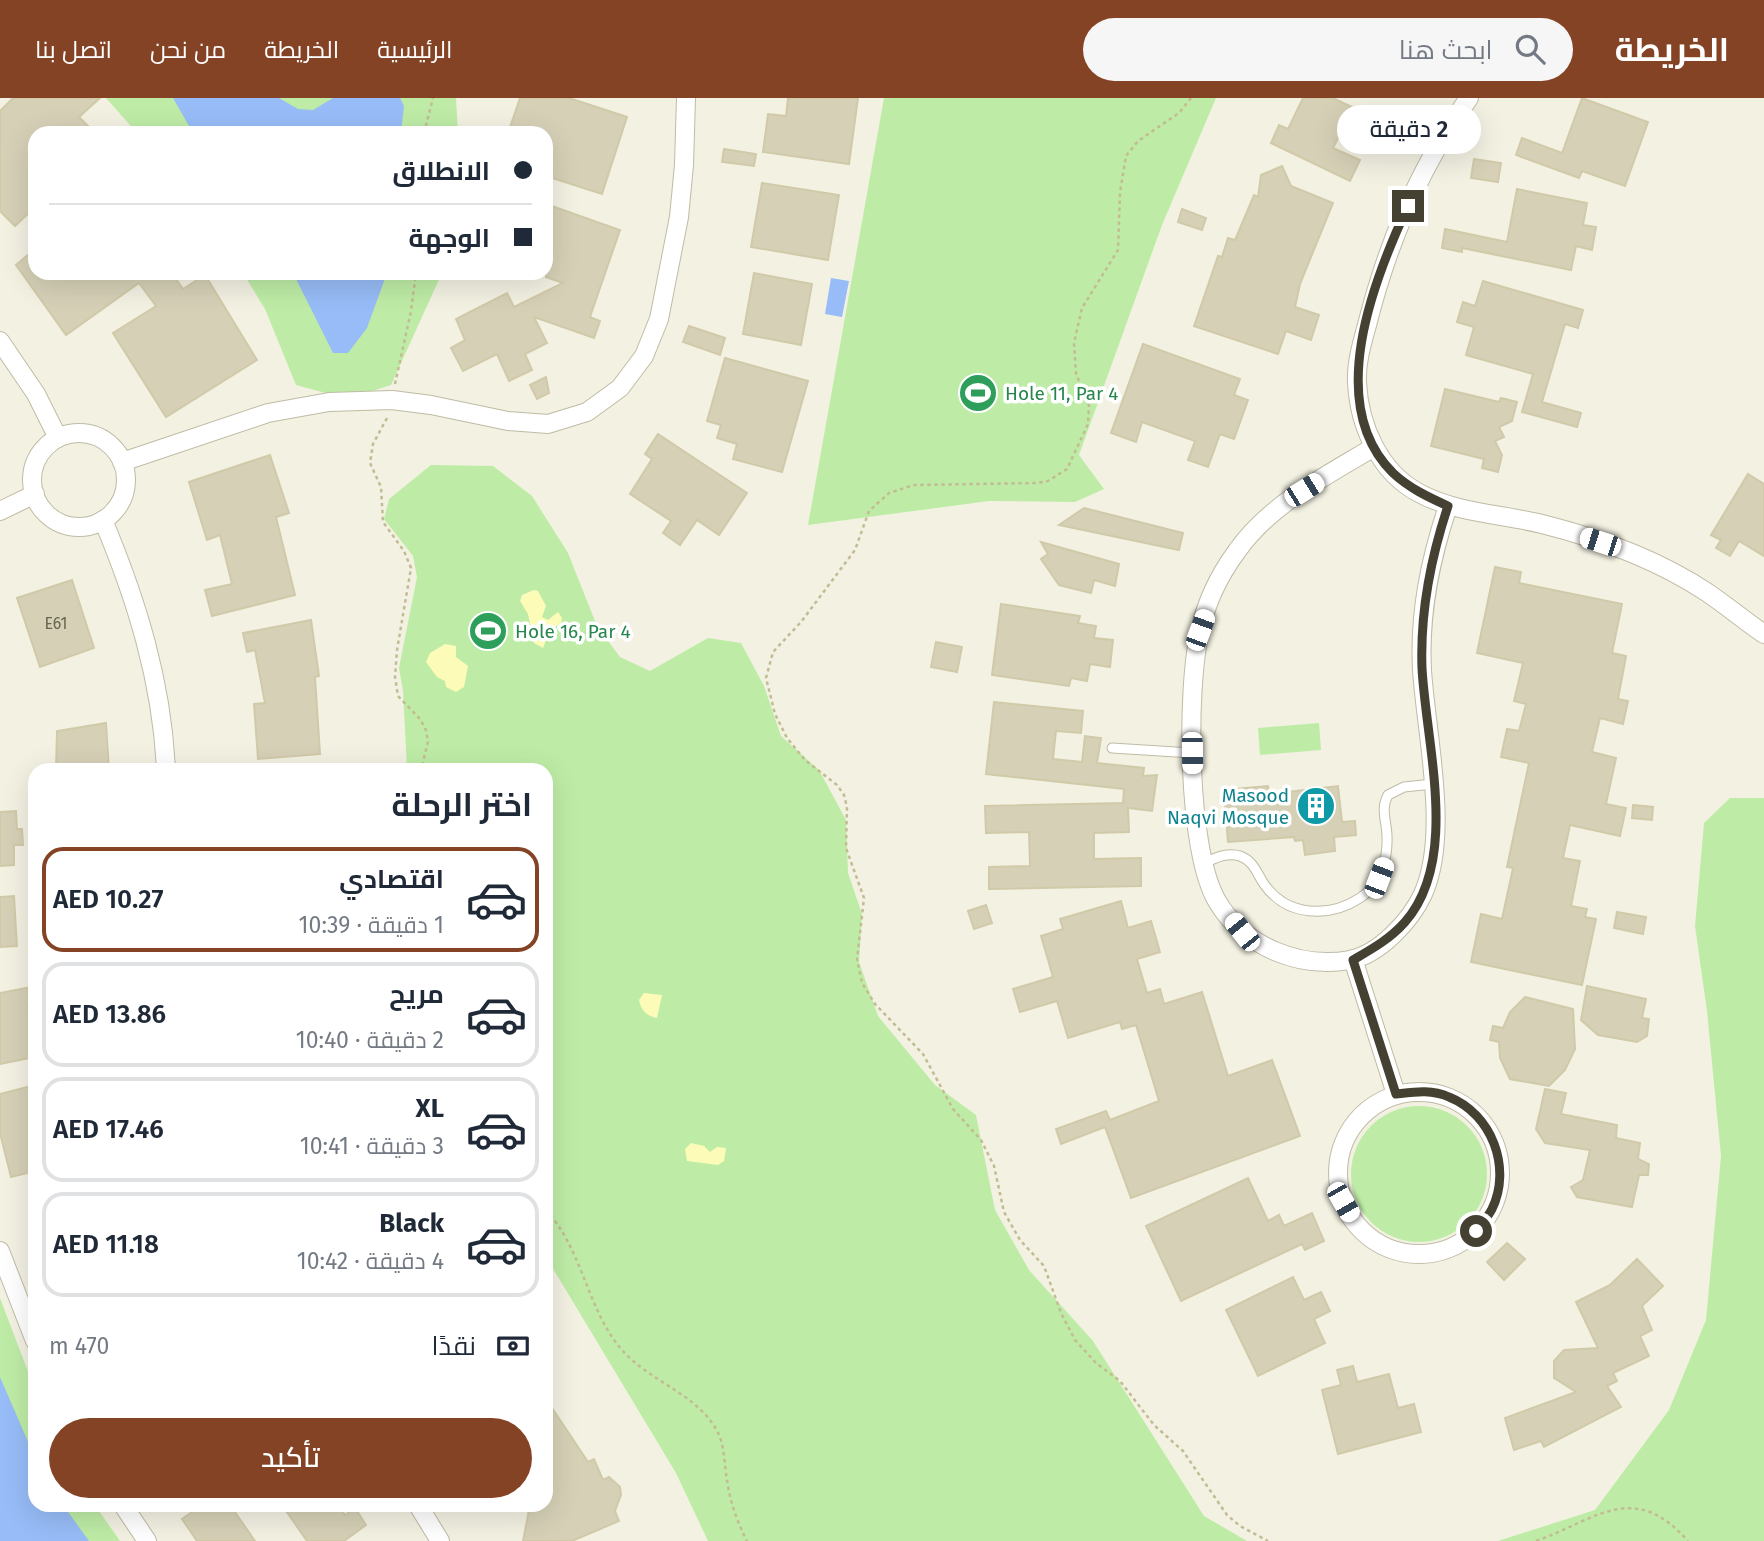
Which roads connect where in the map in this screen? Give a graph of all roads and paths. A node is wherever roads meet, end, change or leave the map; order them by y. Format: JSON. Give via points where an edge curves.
{"nodes":[{"id":1,"x":433,"y":98,"type":"edge"},
{"id":2,"x":686,"y":98,"type":"edge"},
{"id":3,"x":1191,"y":98,"type":"edge"},
{"id":4,"x":1469,"y":98,"type":"edge"},
{"id":5,"x":426,"y":126,"type":"edge"},
{"id":6,"x":415,"y":280,"type":"edge"},
{"id":7,"x":0,"y":341,"type":"edge"},
{"id":8,"x":391,"y":400,"type":"junction"},
{"id":9,"x":58,"y":438,"type":"junction"},
{"id":10,"x":1374,"y":447,"type":"junction"},
{"id":11,"x":122,"y":462,"type":"junction"},
{"id":12,"x":35,"y":495,"type":"junction"},
{"id":13,"x":1448,"y":506,"type":"junction"},
{"id":14,"x":0,"y":510,"type":"edge"},
{"id":15,"x":103,"y":520,"type":"junction"},
{"id":16,"x":1764,"y":634,"type":"edge"},
{"id":17,"x":1112,"y":748,"type":"dead end"},
{"id":18,"x":1192,"y":753,"type":"junction"},
{"id":19,"x":165,"y":763,"type":"edge"},
{"id":20,"x":423,"y":763,"type":"edge"},
{"id":21,"x":1433,"y":784,"type":"junction"},
{"id":22,"x":1204,"y":863,"type":"junction"},
{"id":23,"x":1353,"y":960,"type":"junction"},
{"id":24,"x":1396,"y":1094,"type":"junction"},
{"id":25,"x":553,"y":1219,"type":"edge"},
{"id":26,"x":0,"y":1251,"type":"edge"},
{"id":27,"x":28,"y":1324,"type":"edge"},
{"id":28,"x":128,"y":1512,"type":"edge"},
{"id":29,"x":422,"y":1512,"type":"edge"},
{"id":30,"x":147,"y":1541,"type":"edge"},
{"id":31,"x":440,"y":1541,"type":"edge"},
{"id":32,"x":747,"y":1541,"type":"edge"},
{"id":33,"x":1268,"y":1541,"type":"edge"},
{"id":34,"x":1536,"y":1541,"type":"edge"},
{"id":35,"x":1688,"y":1541,"type":"edge"}],
"edges":[{"from":1,"to":5,"type":"path"},
{"from":2,"to":8,"type":"street","via":[[684,165],[671,268],[644,356],[620,388],[587,412],[548,424]]},
{"from":3,"to":33,"type":"path","via":[[1179,113],[1138,141],[1123,165],[1118,250],[1082,308],[1074,343],[1076,374],[1090,415],[1067,469],[1037,483],[914,485],[878,501],[869,511],[848,563],[773,652],[766,678],[787,738],[844,795],[846,848],[864,898],[857,959],[868,994],[923,1054],[953,1108],[981,1140],[994,1166],[1004,1212],[1020,1240],[1044,1266],[1075,1340],[1120,1381],[1154,1425],[1183,1451],[1227,1515]]},
{"from":4,"to":10,"type":"street","via":[[1427,167],[1376,288],[1356,380],[1361,416]]},
{"from":6,"to":8,"type":"path"},
{"from":7,"to":9,"type":"street","via":[[36,394]]},
{"from":8,"to":11,"type":"street","via":[[360,399],[268,413]]},
{"from":8,"to":20,"type":"path","via":[[370,463],[381,487],[383,522],[411,568],[395,677],[398,696],[426,730]]},
{"from":9,"to":11,"type":"street","via":[[83,433],[95,436],[107,442]]},
{"from":9,"to":12,"type":"street","via":[[39,456],[32,481]]},
{"from":10,"to":13,"type":"street","via":[[1392,472],[1417,492]]},
{"from":10,"to":18,"type":"street","via":[[1268,516],[1238,549],[1215,588],[1200,630],[1193,675]]},
{"from":11,"to":15,"type":"street","via":[[125,488],[113,512]]},
{"from":12,"to":14,"type":"street"},
{"from":12,"to":15,"type":"street","via":[[57,521],[80,527]]},
{"from":13,"to":16,"type":"street","via":[[1543,524],[1600,542],[1707,592]]},
{"from":13,"to":21,"type":"street","via":[[1426,586],[1422,627]]},
{"from":15,"to":19,"type":"street","via":[[143,630]]},
{"from":17,"to":18,"type":"lane"},
{"from":18,"to":22,"type":"street"},
{"from":21,"to":22,"type":"lane","via":[[1404,787],[1388,795],[1383,813],[1387,857],[1379,878],[1346,907],[1302,910],[1281,901],[1248,860],[1239,856],[1220,856]]},
{"from":21,"to":23,"type":"street","via":[[1436,831],[1433,863],[1423,894],[1405,922],[1382,944]]},
{"from":22,"to":23,"type":"street","via":[[1217,901],[1242,932],[1275,953],[1314,963]]},
{"from":23,"to":24,"type":"street"},
{"from":24,"to":24,"type":"street","via":[[1372,1106],[1353,1125],[1341,1149],[1337,1176],[1343,1202],[1356,1226],[1376,1243],[1401,1253],[1428,1254],[1454,1247],[1476,1231],[1492,1209],[1500,1183],[1499,1156],[1489,1131],[1472,1111],[1449,1097],[1423,1091]]},
{"from":25,"to":32,"type":"path","via":[[614,1340],[634,1362],[695,1405],[717,1431],[731,1500]]},
{"from":26,"to":27,"type":"street"},
{"from":28,"to":30,"type":"street"},
{"from":29,"to":31,"type":"street"},
{"from":34,"to":35,"type":"path","via":[[1601,1512],[1628,1508],[1667,1520]]}]}
